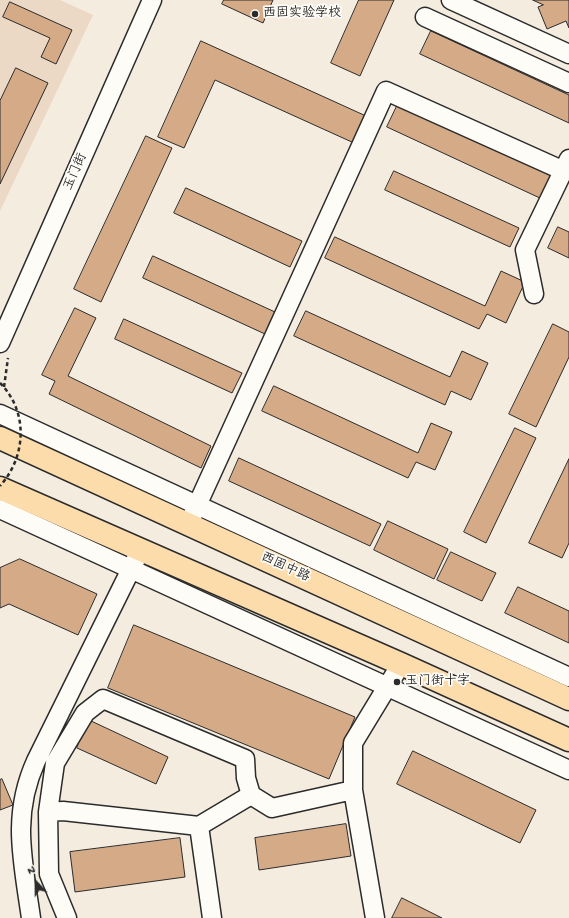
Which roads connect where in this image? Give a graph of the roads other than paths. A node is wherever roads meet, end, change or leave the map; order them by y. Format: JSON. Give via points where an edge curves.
{"nodes":[{"id":1,"x":152,"y":0,"type":"edge"},
{"id":2,"x":451,"y":0,"type":"edge"},
{"id":3,"x":425,"y":17,"type":"dead end"},
{"id":4,"x":569,"y":54,"type":"edge"},
{"id":5,"x":569,"y":83,"type":"edge"},
{"id":6,"x":566,"y":165,"type":"edge"},
{"id":7,"x":534,"y":294,"type":"dead end"},
{"id":8,"x":0,"y":344,"type":"edge"},
{"id":9,"x":0,"y":414,"type":"edge"},
{"id":10,"x":0,"y":438,"type":"edge"},
{"id":11,"x":0,"y":487,"type":"edge"},
{"id":12,"x":0,"y":509,"type":"edge"},
{"id":13,"x":193,"y":514,"type":"junction"},
{"id":14,"x":141,"y":550,"type":"junction"},
{"id":15,"x":131,"y":569,"type":"junction"},
{"id":16,"x":401,"y":664,"type":"junction"},
{"id":17,"x":569,"y":677,"type":"edge"},
{"id":18,"x":387,"y":687,"type":"junction"},
{"id":19,"x":569,"y":699,"type":"edge"},
{"id":20,"x":569,"y":740,"type":"edge"},
{"id":21,"x":569,"y":770,"type":"edge"},
{"id":22,"x":353,"y":790,"type":"junction"},
{"id":23,"x":251,"y":795,"type":"junction"},
{"id":24,"x":48,"y":812,"type":"junction"},
{"id":25,"x":199,"y":826,"type":"junction"},
{"id":26,"x":31,"y":918,"type":"edge"},
{"id":27,"x":67,"y":918,"type":"edge"},
{"id":28,"x":212,"y":918,"type":"edge"},
{"id":29,"x":375,"y":918,"type":"edge"}],
"edges":[{"from":1,"to":8,"type":"street","name":"玉门街"},
{"from":2,"to":4,"type":"street"},
{"from":3,"to":5,"type":"street"},
{"from":6,"to":7,"type":"street","via":[[525,250]]},
{"from":6,"to":13,"type":"street","via":[[386,91]]},
{"from":9,"to":13,"type":"street"},
{"from":10,"to":13,"type":"main road","name":"西固中路"},
{"from":11,"to":14,"type":"main road"},
{"from":12,"to":15,"type":"street"},
{"from":13,"to":17,"type":"street"},
{"from":13,"to":19,"type":"main road","name":"西固中路"},
{"from":14,"to":15,"type":"street"},
{"from":14,"to":16,"type":"main road"},
{"from":15,"to":18,"type":"street"},
{"from":15,"to":26,"type":"street","via":[[36,761],[25,791],[20,813],[20,830]]},
{"from":16,"to":18,"type":"street"},
{"from":16,"to":20,"type":"main road"},
{"from":18,"to":21,"type":"street"},
{"from":18,"to":22,"type":"street","via":[[352,743]]},
{"from":22,"to":23,"type":"street","via":[[272,808]]},
{"from":22,"to":29,"type":"street"},
{"from":23,"to":24,"type":"street","via":[[246,778],[245,759],[103,699],[85,713],[55,763]]},
{"from":23,"to":25,"type":"street"},
{"from":24,"to":25,"type":"street","via":[[63,811]]},
{"from":24,"to":27,"type":"street","via":[[50,874]]},
{"from":25,"to":28,"type":"street"}]}
